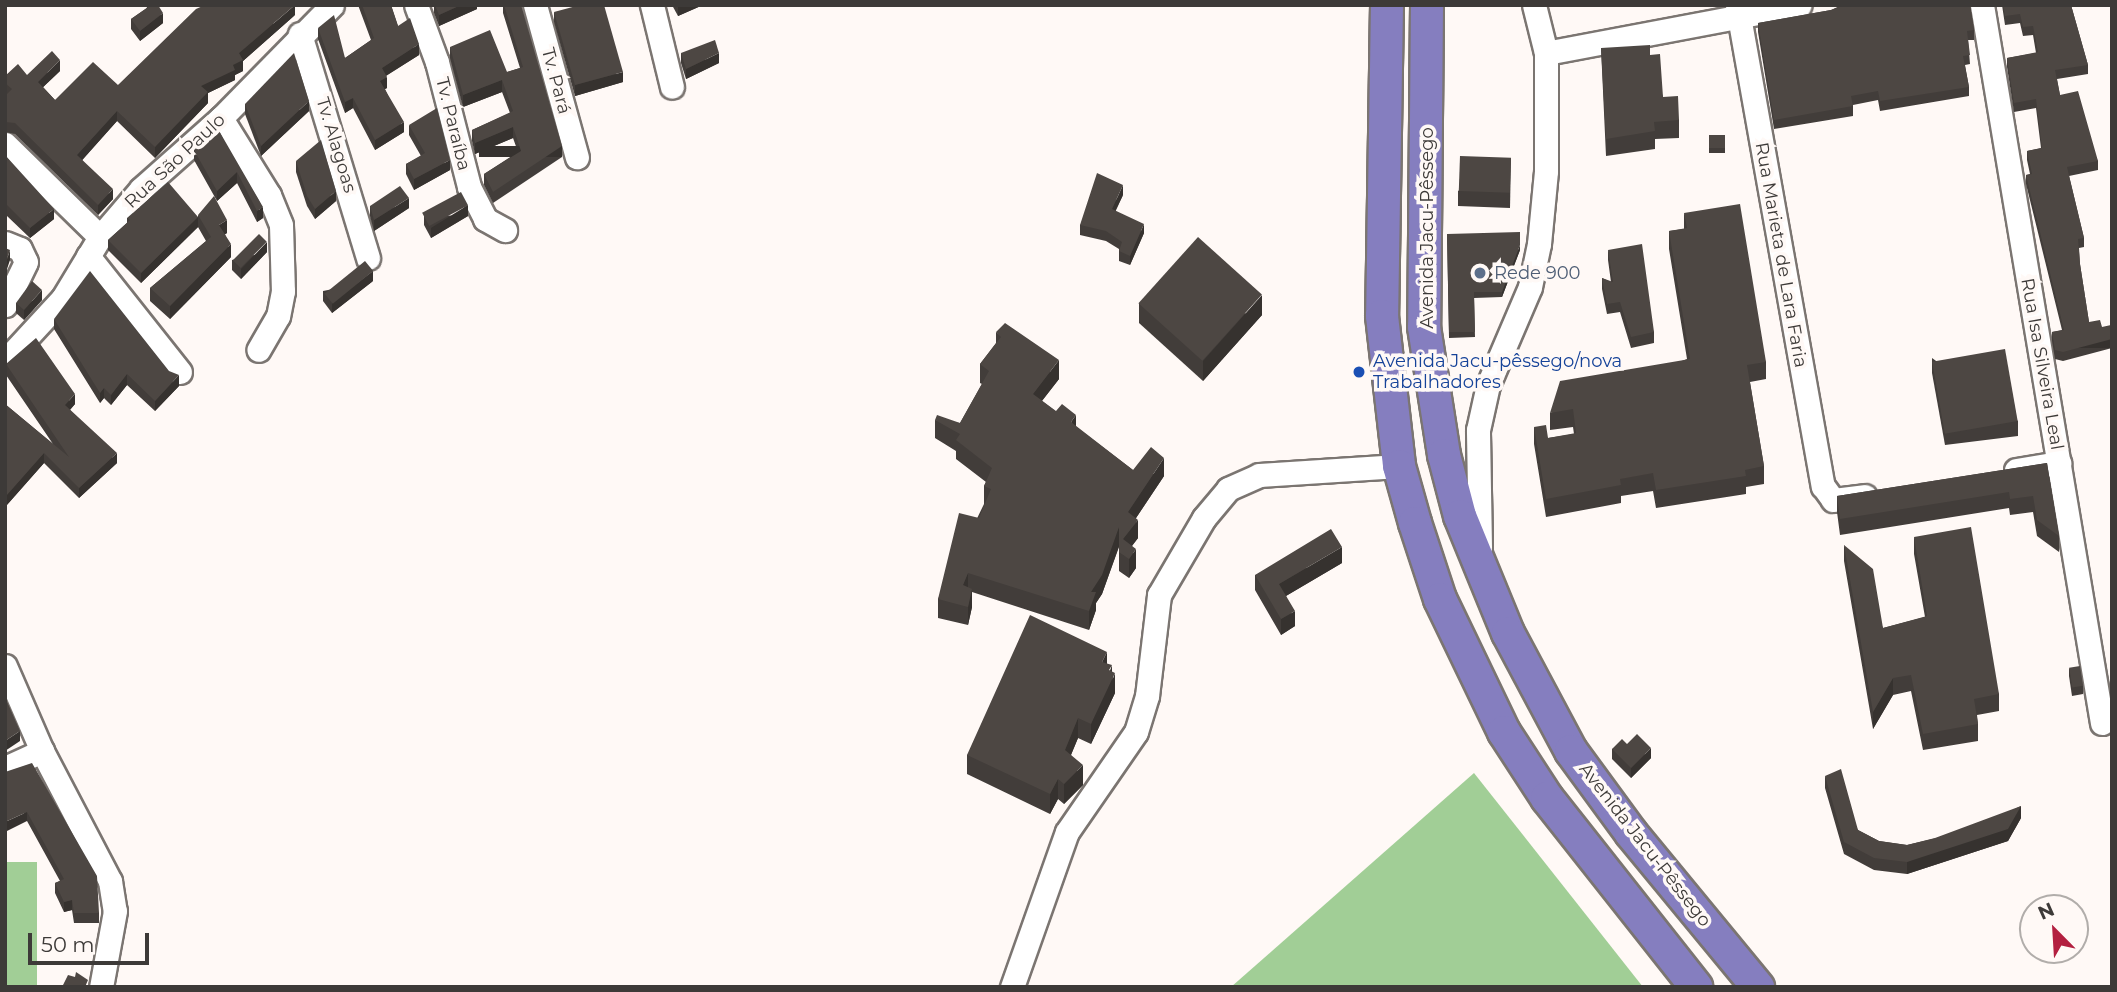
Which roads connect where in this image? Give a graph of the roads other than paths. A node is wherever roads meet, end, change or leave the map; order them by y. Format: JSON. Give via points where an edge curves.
{"nodes":[{"id":1,"x":332,"y":5,"type":"edge"},
{"id":2,"x":416,"y":5,"type":"edge"},
{"id":3,"x":535,"y":5,"type":"edge"},
{"id":4,"x":652,"y":5,"type":"edge"},
{"id":5,"x":1387,"y":5,"type":"edge"},
{"id":6,"x":1427,"y":5,"type":"edge"},
{"id":7,"x":1534,"y":5,"type":"edge"},
{"id":8,"x":1800,"y":5,"type":"edge"},
{"id":9,"x":1982,"y":5,"type":"edge"},
{"id":10,"x":1738,"y":11,"type":"edge"},
{"id":11,"x":300,"y":34,"type":"junction"},
{"id":12,"x":1546,"y":53,"type":"junction"},
{"id":13,"x":672,"y":87,"type":"dead end"},
{"id":14,"x":221,"y":118,"type":"junction"},
{"id":15,"x":5,"y":144,"type":"edge"},
{"id":16,"x":577,"y":157,"type":"dead end"},
{"id":17,"x":505,"y":230,"type":"dead end"},
{"id":18,"x":5,"y":243,"type":"edge"},
{"id":19,"x":94,"y":246,"type":"junction"},
{"id":20,"x":368,"y":258,"type":"dead end"},
{"id":21,"x":5,"y":305,"type":"edge"},
{"id":22,"x":258,"y":351,"type":"dead end"},
{"id":23,"x":5,"y":361,"type":"edge"},
{"id":24,"x":180,"y":372,"type":"edge"},
{"id":25,"x":2059,"y":463,"type":"junction"},
{"id":26,"x":1399,"y":466,"type":"junction"},
{"id":27,"x":1993,"y":474,"type":"edge"},
{"id":28,"x":1886,"y":493,"type":"edge"},
{"id":29,"x":1484,"y":581,"type":"junction"},
{"id":30,"x":5,"y":666,"type":"edge"},
{"id":31,"x":2102,"y":723,"type":"dead end"},
{"id":32,"x":42,"y":751,"type":"junction"},
{"id":33,"x":5,"y":768,"type":"edge"},
{"id":34,"x":101,"y":987,"type":"edge"},
{"id":35,"x":1012,"y":987,"type":"edge"},
{"id":36,"x":1696,"y":987,"type":"edge"},
{"id":37,"x":1758,"y":987,"type":"edge"}],
"edges":[{"from":1,"to":11,"type":"street","name":"Rua São Paulo"},
{"from":2,"to":17,"type":"street","name":"Tv. Paraíba","via":[[437,62],[469,187],[485,219]]},
{"from":3,"to":16,"type":"street","name":"Tv. Pará"},
{"from":4,"to":13,"type":"street"},
{"from":5,"to":26,"type":"highway","via":[[1382,316]]},
{"from":6,"to":29,"type":"highway","name":"Avenida Jacu-Pêssego","via":[[1424,327],[1444,455]]},
{"from":7,"to":12,"type":"street"},
{"from":8,"to":10,"type":"street"},
{"from":9,"to":25,"type":"street","name":"Rua Isa Silveira Leal"},
{"from":10,"to":12,"type":"street"},
{"from":10,"to":28,"type":"street","name":"Rua Marieta de Lara Faria","via":[[1822,486],[1833,500]]},
{"from":11,"to":14,"type":"street","name":"Rua São Paulo"},
{"from":11,"to":20,"type":"street","name":"Tv. Alagoas"},
{"from":12,"to":29,"type":"street","via":[[1546,171],[1539,244],[1530,287],[1488,385],[1478,430],[1478,523]]},
{"from":14,"to":19,"type":"street","name":"Rua São Paulo","via":[[141,189]]},
{"from":14,"to":22,"type":"street","via":[[269,195],[281,225],[283,291],[278,316]]},
{"from":15,"to":19,"type":"street"},
{"from":18,"to":21,"type":"street","via":[[20,249],[26,262]]},
{"from":19,"to":23,"type":"street","name":"Rua São Paulo","via":[[63,298]]},
{"from":19,"to":24,"type":"street"},
{"from":25,"to":27,"type":"street"},
{"from":25,"to":31,"type":"street","name":"Rua Isa Silveira Leal"},
{"from":26,"to":35,"type":"street","via":[[1259,475],[1228,489],[1204,517],[1159,595],[1147,696],[1136,732],[1067,831]]},
{"from":26,"to":36,"type":"highway","via":[[1440,599],[1504,732],[1547,798]]},
{"from":29,"to":37,"type":"highway","name":"Avenida Jacu-Pêssego","via":[[1571,751]]},
{"from":30,"to":32,"type":"street"},
{"from":32,"to":33,"type":"street"},
{"from":32,"to":34,"type":"street","via":[[112,889],[111,950]]}]}
